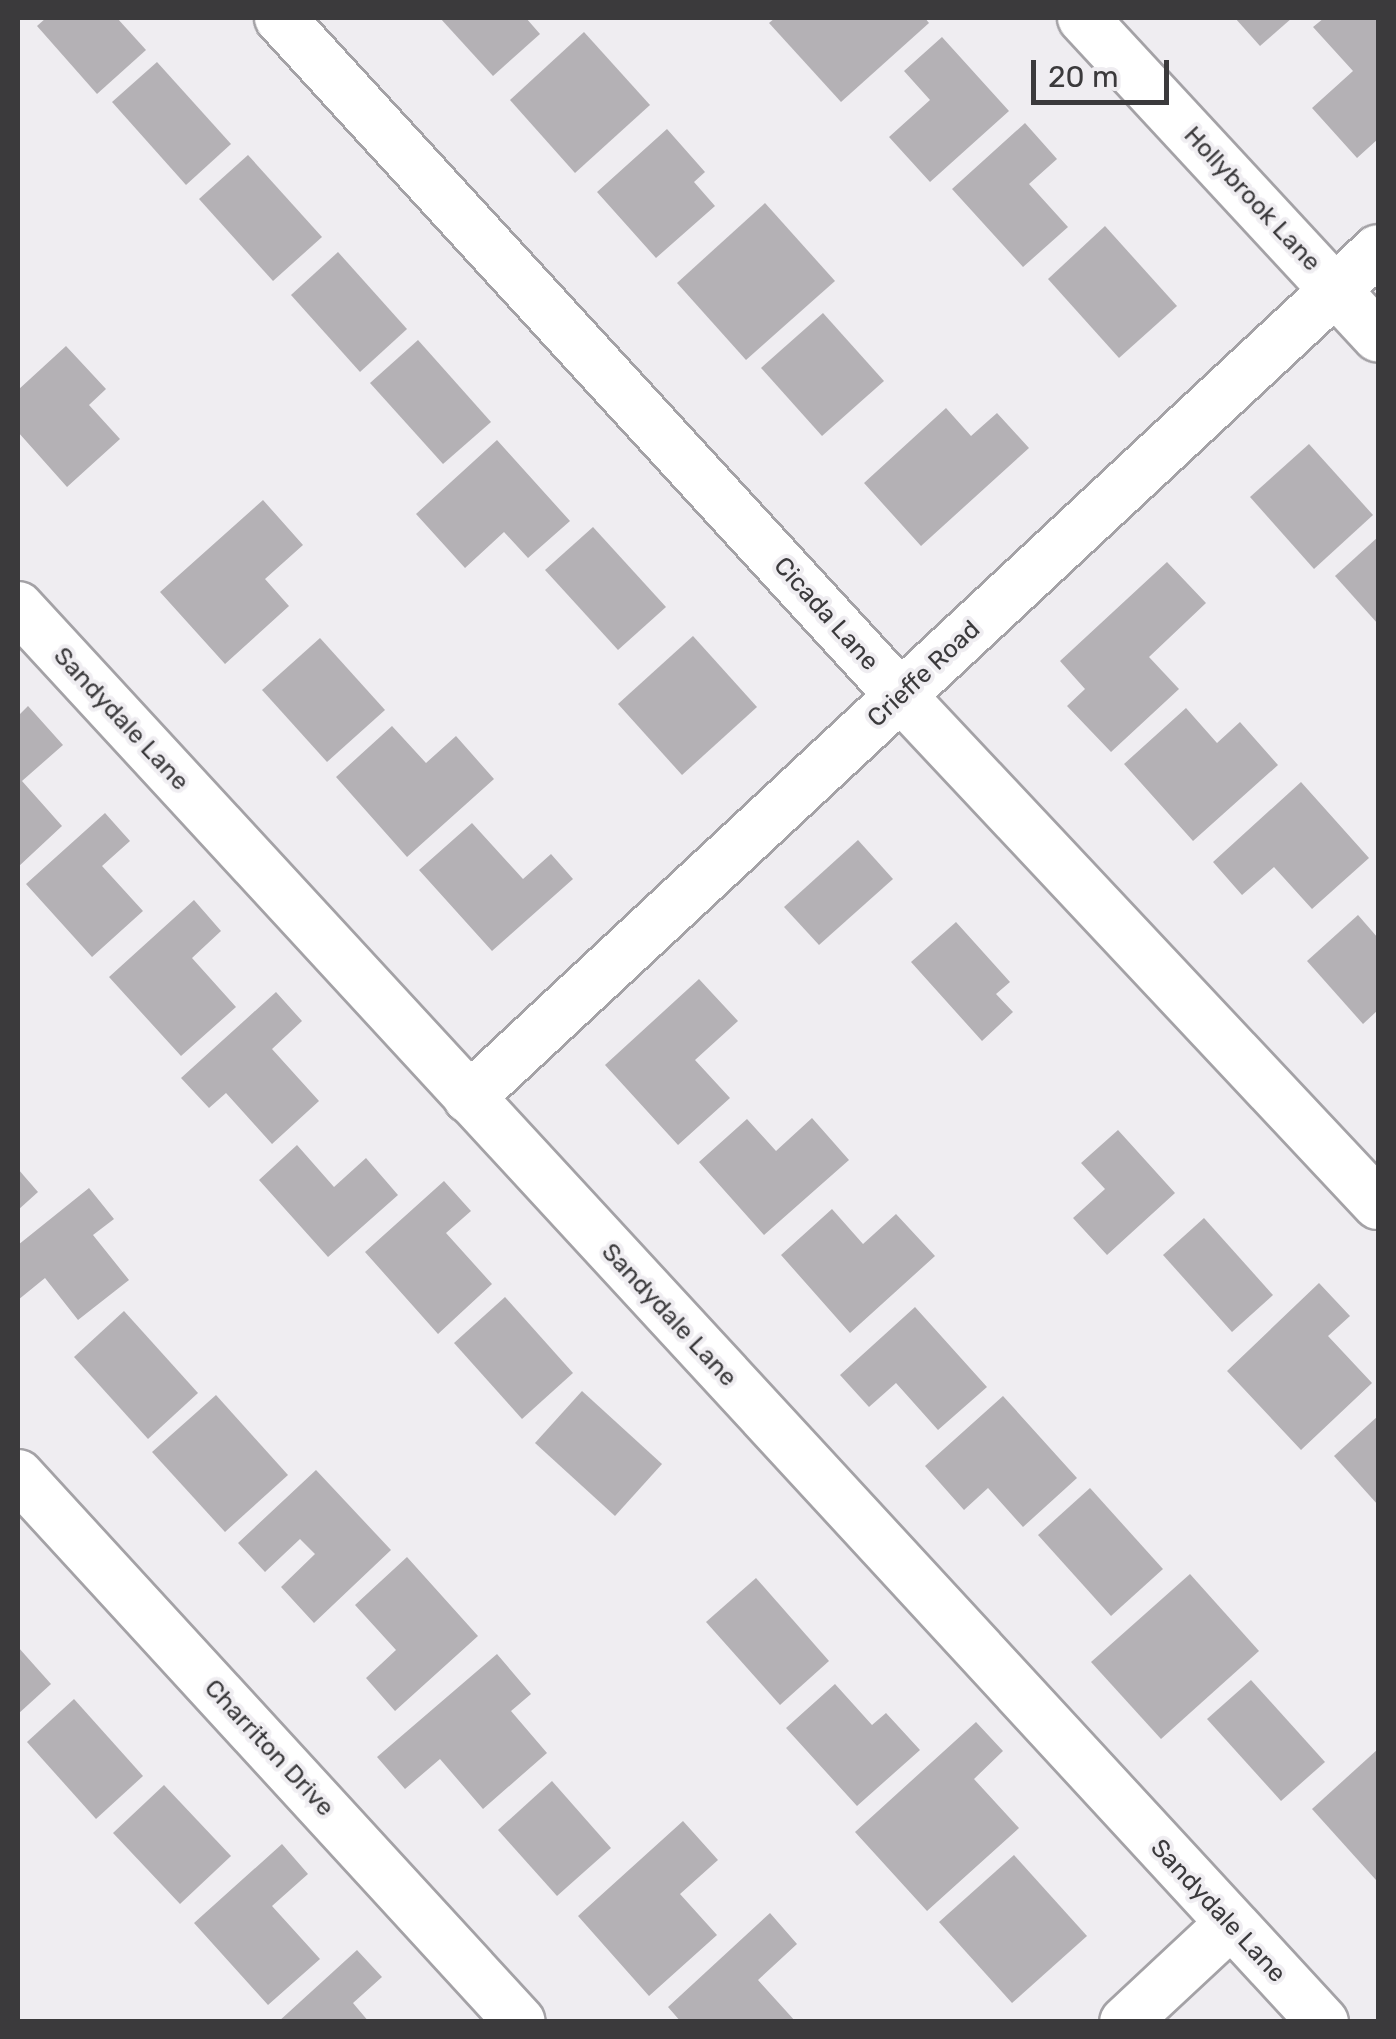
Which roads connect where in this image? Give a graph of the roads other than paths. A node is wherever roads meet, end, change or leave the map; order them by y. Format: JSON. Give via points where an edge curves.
{"nodes":[{"id":1,"x":280,"y":18,"type":"edge"},
{"id":2,"x":1083,"y":18,"type":"edge"},
{"id":3,"x":1378,"y":250,"type":"edge"},
{"id":4,"x":1336,"y":290,"type":"junction"},
{"id":5,"x":1378,"y":337,"type":"edge"},
{"id":6,"x":18,"y":607,"type":"edge"},
{"id":7,"x":901,"y":696,"type":"junction"},
{"id":8,"x":470,"y":1098,"type":"junction"},
{"id":9,"x":1378,"y":1204,"type":"edge"},
{"id":10,"x":18,"y":1474,"type":"edge"},
{"id":11,"x":1229,"y":1925,"type":"junction"},
{"id":12,"x":520,"y":2022,"type":"edge"},
{"id":13,"x":1125,"y":2022,"type":"edge"},
{"id":14,"x":1323,"y":2022,"type":"edge"}],
"edges":[{"from":1,"to":7,"type":"street","name":"Cicada Lane"},
{"from":2,"to":4,"type":"street","name":"Hollybrook Lane"},
{"from":3,"to":4,"type":"street","name":"Crieffe Road"},
{"from":4,"to":5,"type":"street","name":"Hollybrook Lane"},
{"from":4,"to":7,"type":"street","name":"Crieffe Road"},
{"from":6,"to":8,"type":"street","name":"Sandydale Lane"},
{"from":7,"to":8,"type":"street","name":"Crieffe Road"},
{"from":7,"to":9,"type":"street","name":"Cicada Lane"},
{"from":8,"to":11,"type":"street","name":"Sandydale Lane"},
{"from":10,"to":12,"type":"street","name":"Charriton Drive"},
{"from":11,"to":13,"type":"street"},
{"from":11,"to":14,"type":"street","name":"Sandydale Lane"}]}
